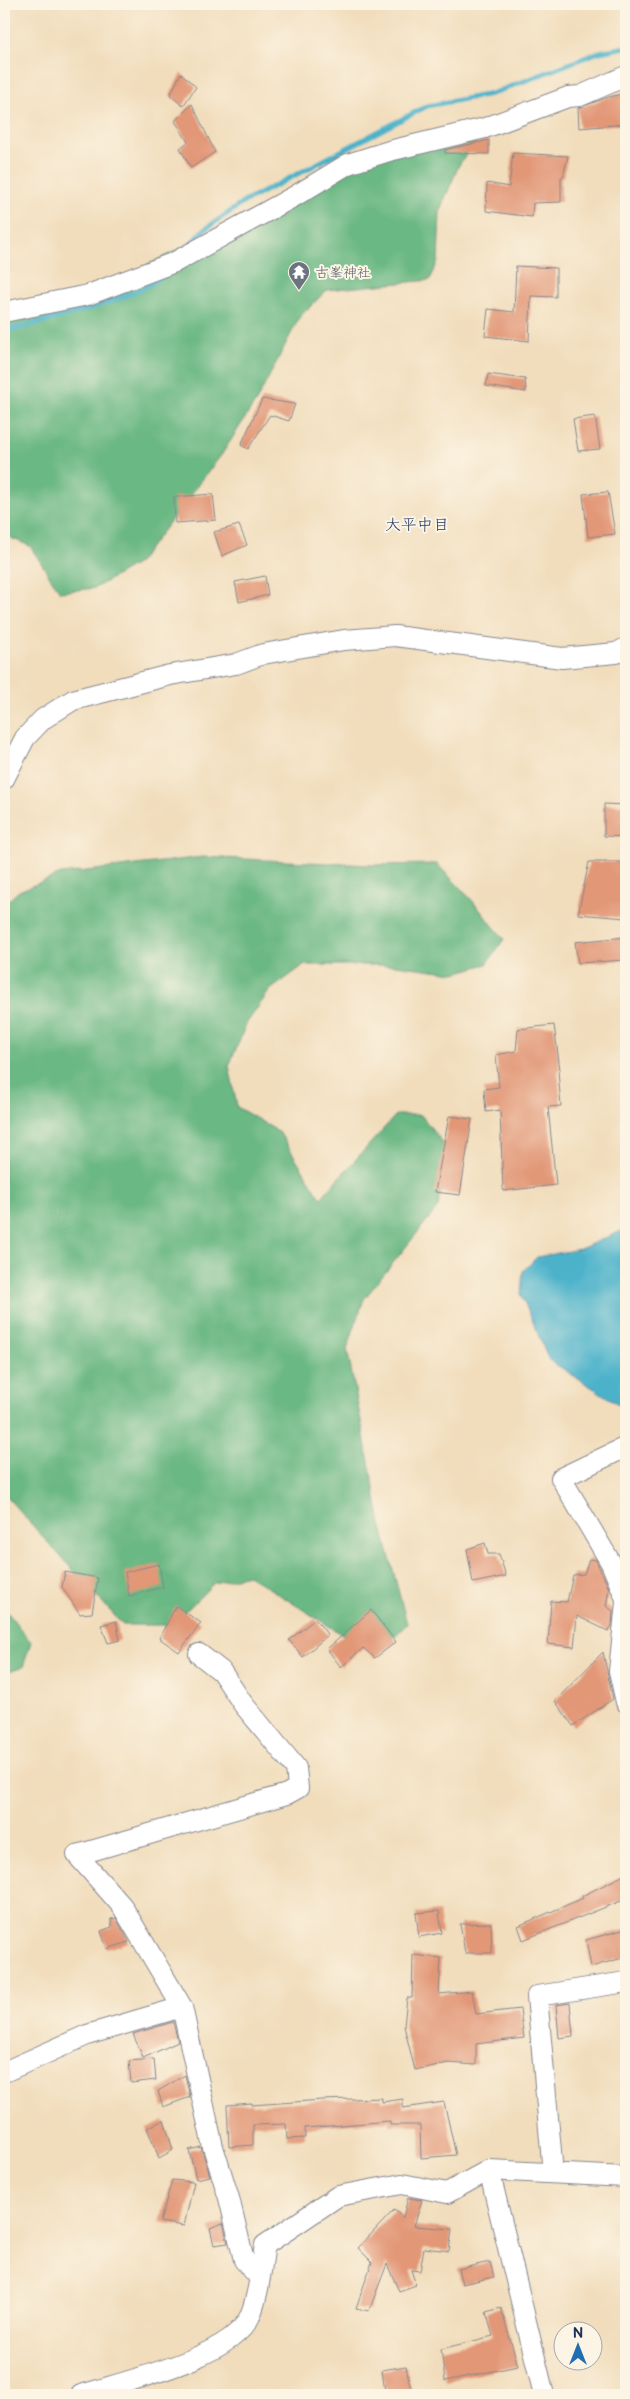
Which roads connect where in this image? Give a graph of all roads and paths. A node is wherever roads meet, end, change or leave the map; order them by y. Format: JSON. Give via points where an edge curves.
{"nodes":[{"id":1,"x":626,"y":76,"type":"edge"},
{"id":2,"x":4,"y":312,"type":"edge"},
{"id":3,"x":626,"y":648,"type":"edge"},
{"id":4,"x":4,"y":779,"type":"edge"},
{"id":5,"x":626,"y":1447,"type":"edge"},
{"id":6,"x":626,"y":1600,"type":"edge"},
{"id":7,"x":199,"y":1654,"type":"dead end"},
{"id":8,"x":626,"y":1702,"type":"edge"},
{"id":9,"x":626,"y":1982,"type":"edge"},
{"id":10,"x":182,"y":2007,"type":"junction"},
{"id":11,"x":4,"y":2072,"type":"edge"},
{"id":12,"x":489,"y":2170,"type":"junction"},
{"id":13,"x":553,"y":2173,"type":"junction"},
{"id":14,"x":626,"y":2177,"type":"edge"},
{"id":15,"x":260,"y":2278,"type":"junction"},
{"id":16,"x":81,"y":2395,"type":"edge"},
{"id":17,"x":544,"y":2395,"type":"edge"}],
"edges":[{"from":1,"to":2,"type":"street","via":[[580,96],[568,97],[484,128],[348,164],[175,262],[88,295]]},
{"from":3,"to":4,"type":"street","via":[[616,653],[562,658],[395,636],[344,640],[263,654],[236,664],[170,675],[73,700],[43,719],[25,738]]},
{"from":5,"to":6,"type":"street","via":[[561,1478],[611,1563]]},
{"from":6,"to":8,"type":"street","via":[[618,1671]]},
{"from":7,"to":10,"type":"street","via":[[221,1671],[243,1704],[296,1768],[298,1788],[287,1794],[78,1855],[122,1906]]},
{"from":9,"to":13,"type":"street","via":[[537,1996]]},
{"from":10,"to":11,"type":"street","via":[[87,2035]]},
{"from":10,"to":15,"type":"street","via":[[213,2147],[244,2260]]},
{"from":12,"to":13,"type":"street"},
{"from":12,"to":15,"type":"street","via":[[446,2192],[402,2184],[338,2196],[265,2245]]},
{"from":12,"to":17,"type":"street"},
{"from":13,"to":14,"type":"street"},
{"from":15,"to":16,"type":"street","via":[[250,2317],[235,2335],[203,2354],[150,2375]]}]}
